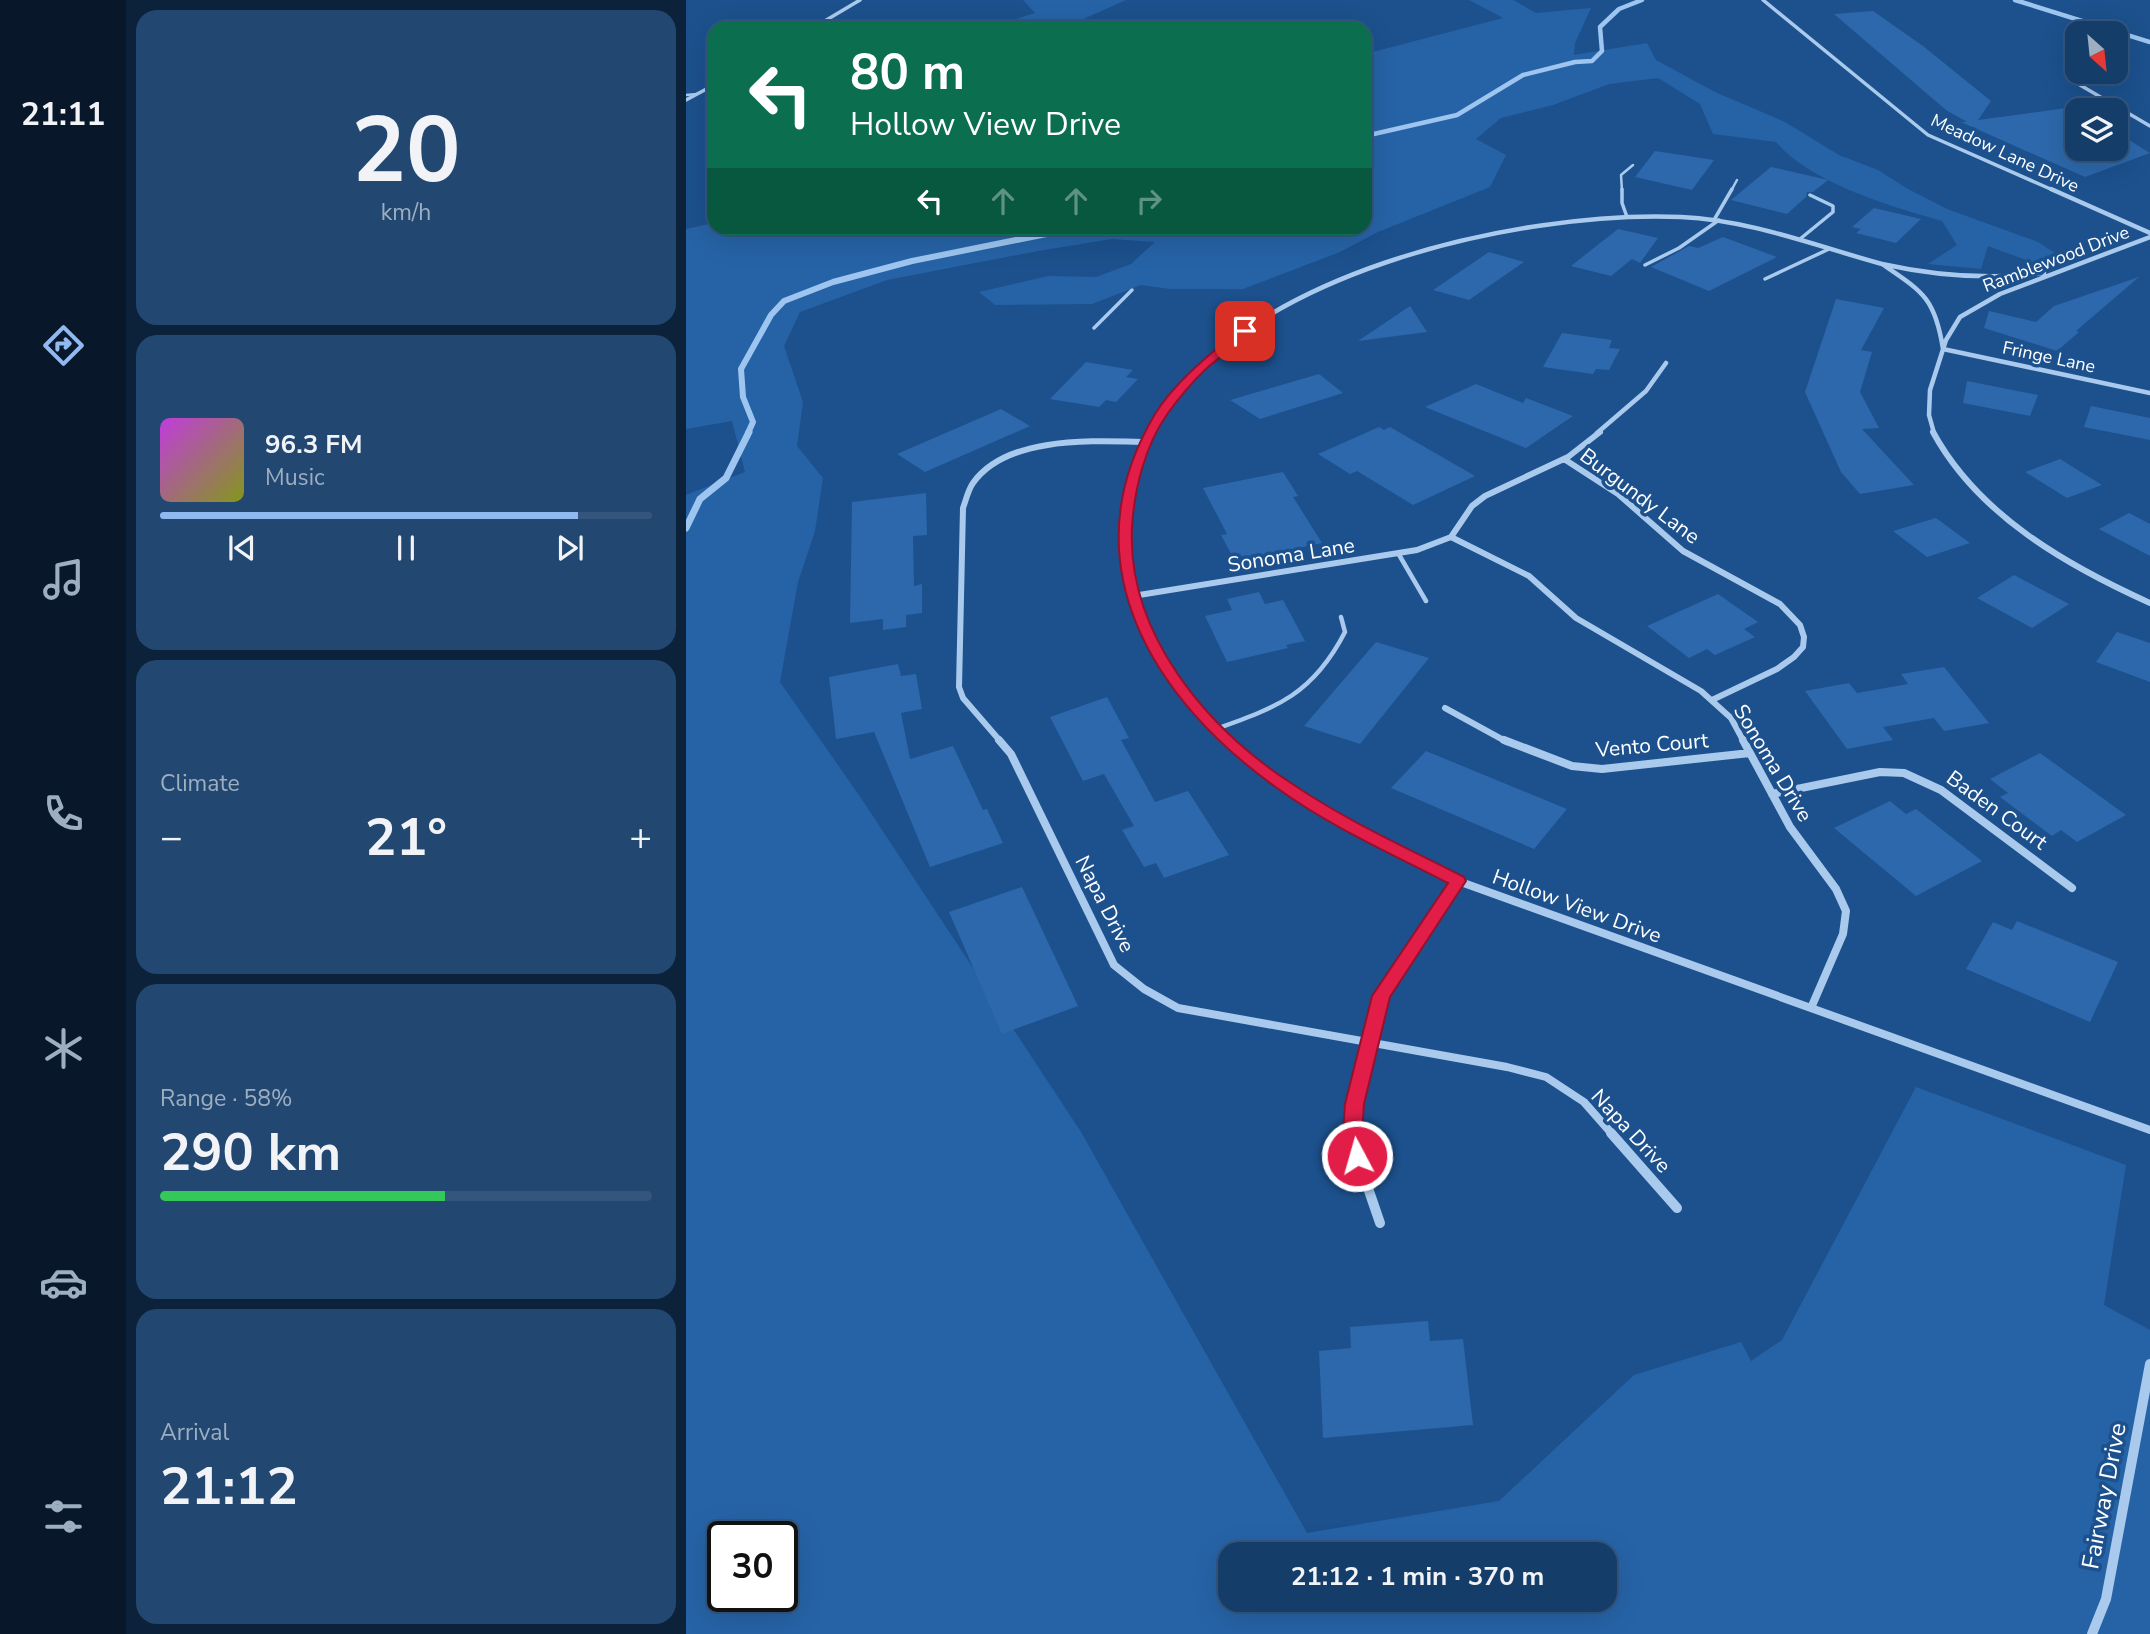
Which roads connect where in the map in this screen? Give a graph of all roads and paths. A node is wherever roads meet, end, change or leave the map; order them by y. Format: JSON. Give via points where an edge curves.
{"nodes":[{"id":1,"x":860,"y":0,"type":"edge"},
{"id":2,"x":1763,"y":0,"type":"edge"},
{"id":3,"x":825,"y":21,"type":"edge"},
{"id":4,"x":2080,"y":85,"type":"dead end"},
{"id":5,"x":707,"y":89,"type":"edge"},
{"id":6,"x":686,"y":98,"type":"edge"},
{"id":7,"x":2150,"y":125,"type":"edge"},
{"id":8,"x":1633,"y":165,"type":"dead end"},
{"id":9,"x":1737,"y":180,"type":"dead end"},
{"id":10,"x":1810,"y":195,"type":"dead end"},
{"id":11,"x":1627,"y":217,"type":"junction"},
{"id":12,"x":1716,"y":220,"type":"junction"},
{"id":13,"x":2150,"y":235,"type":"edge"},
{"id":14,"x":1800,"y":239,"type":"junction"},
{"id":15,"x":1829,"y":249,"type":"junction"},
{"id":16,"x":1882,"y":264,"type":"junction"},
{"id":17,"x":1645,"y":265,"type":"dead end"},
{"id":18,"x":2055,"y":271,"type":"junction"},
{"id":19,"x":1765,"y":279,"type":"dead end"},
{"id":20,"x":1132,"y":290,"type":"dead end"},
{"id":21,"x":1094,"y":328,"type":"dead end"},
{"id":22,"x":1943,"y":349,"type":"junction"},
{"id":23,"x":1666,"y":363,"type":"dead end"},
{"id":24,"x":2150,"y":393,"type":"edge"},
{"id":25,"x":1147,"y":442,"type":"junction"},
{"id":26,"x":1563,"y":459,"type":"junction"},
{"id":27,"x":1451,"y":537,"type":"junction"},
{"id":28,"x":1398,"y":553,"type":"junction"},
{"id":29,"x":1133,"y":596,"type":"junction"},
{"id":30,"x":1426,"y":601,"type":"dead end"},
{"id":31,"x":2150,"y":603,"type":"edge"},
{"id":32,"x":1341,"y":617,"type":"dead end"},
{"id":33,"x":1712,"y":700,"type":"junction"},
{"id":34,"x":1445,"y":708,"type":"dead end"},
{"id":35,"x":1216,"y":729,"type":"junction"},
{"id":36,"x":1750,"y":753,"type":"junction"},
{"id":37,"x":1772,"y":794,"type":"junction"},
{"id":38,"x":1458,"y":881,"type":"junction"},
{"id":39,"x":2072,"y":888,"type":"dead end"},
{"id":40,"x":1811,"y":1008,"type":"junction"},
{"id":41,"x":1370,"y":1041,"type":"junction"},
{"id":42,"x":2150,"y":1130,"type":"edge"},
{"id":43,"x":1677,"y":1208,"type":"dead end"},
{"id":44,"x":1380,"y":1223,"type":"dead end"},
{"id":45,"x":2150,"y":1364,"type":"edge"},
{"id":46,"x":2092,"y":1634,"type":"edge"}],
"edges":[{"from":1,"to":3,"type":"street"},
{"from":2,"to":13,"type":"street","name":"Meadow Lane Drive","via":[[1928,135]]},
{"from":4,"to":7,"type":"street"},
{"from":5,"to":6,"type":"street"},
{"from":8,"to":11,"type":"lane","via":[[1621,175]]},
{"from":9,"to":12,"type":"lane"},
{"from":10,"to":14,"type":"lane","via":[[1825,200],[1833,212]]},
{"from":11,"to":12,"type":"street","name":"Hollow View Drive"},
{"from":11,"to":25,"type":"street","name":"Hollow View Drive","via":[[1560,221],[1432,247],[1313,293],[1259,321],[1215,354],[1161,413]]},
{"from":12,"to":14,"type":"street","name":"Hollow View Drive"},
{"from":12,"to":17,"type":"lane","via":[[1679,248]]},
{"from":13,"to":18,"type":"street","name":"Ramblewood Drive"},
{"from":14,"to":15,"type":"street","name":"Hollow View Drive"},
{"from":15,"to":16,"type":"street","name":"Hollow View Drive"},
{"from":15,"to":19,"type":"lane"},
{"from":16,"to":18,"type":"street","name":"Hollow View Drive","via":[[1916,272],[1998,278]]},
{"from":16,"to":22,"type":"street","name":"Hollow View Drive","via":[[1916,288],[1931,306]]},
{"from":18,"to":22,"type":"street","name":"Ramblewood Drive","via":[[1961,317]]},
{"from":20,"to":21,"type":"lane"},
{"from":22,"to":24,"type":"street","name":"Fringe Lane"},
{"from":22,"to":31,"type":"street","name":"Ramblewood Drive","via":[[1927,393],[1933,431],[1950,461],[1978,493],[2020,528],[2117,589]]},
{"from":23,"to":26,"type":"street","via":[[1646,391]]},
{"from":25,"to":29,"type":"street","name":"Hollow View Drive","via":[[1127,500],[1124,553]]},
{"from":25,"to":41,"type":"street","name":"Napa Drive","via":[[1083,440],[1025,450],[992,465],[966,489],[959,665],[963,698],[1011,754],[1114,965],[1131,982],[1178,1008]]},
{"from":26,"to":27,"type":"street","via":[[1485,496],[1472,506]]},
{"from":26,"to":33,"type":"street","name":"Burgundy Lane","via":[[1618,495],[1683,551],[1780,604],[1800,625],[1803,647],[1794,657]]},
{"from":27,"to":28,"type":"street","name":"Sonoma Lane"},
{"from":27,"to":33,"type":"street","name":"Sonoma Drive","via":[[1529,576],[1576,618]]},
{"from":28,"to":29,"type":"street","name":"Sonoma Lane"},
{"from":28,"to":30,"type":"lane"},
{"from":29,"to":35,"type":"street","name":"Hollow View Drive","via":[[1153,648],[1196,709]]},
{"from":32,"to":35,"type":"lane","via":[[1345,632],[1333,660],[1295,697]]},
{"from":33,"to":36,"type":"street","name":"Sonoma Drive","via":[[1731,718]]},
{"from":34,"to":36,"type":"street","name":"Vento Court","via":[[1516,746],[1572,766],[1602,769]]},
{"from":35,"to":38,"type":"street","name":"Hollow View Drive","via":[[1295,793]]},
{"from":36,"to":37,"type":"street","name":"Sonoma Drive"},
{"from":37,"to":39,"type":"street","name":"Baden Court","via":[[1880,772],[1904,773],[1941,790]]},
{"from":37,"to":40,"type":"street","name":"Sonoma Drive","via":[[1846,911],[1843,934]]},
{"from":38,"to":40,"type":"street","name":"Hollow View Drive"},
{"from":38,"to":41,"type":"street","via":[[1381,996]]},
{"from":40,"to":42,"type":"street","name":"Hollow View Drive"},
{"from":41,"to":43,"type":"street","name":"Napa Drive","via":[[1546,1077],[1584,1102]]},
{"from":41,"to":44,"type":"street","via":[[1354,1104],[1353,1133]]},
{"from":45,"to":46,"type":"street","name":"Fairway Drive","via":[[2106,1599]]}]}
